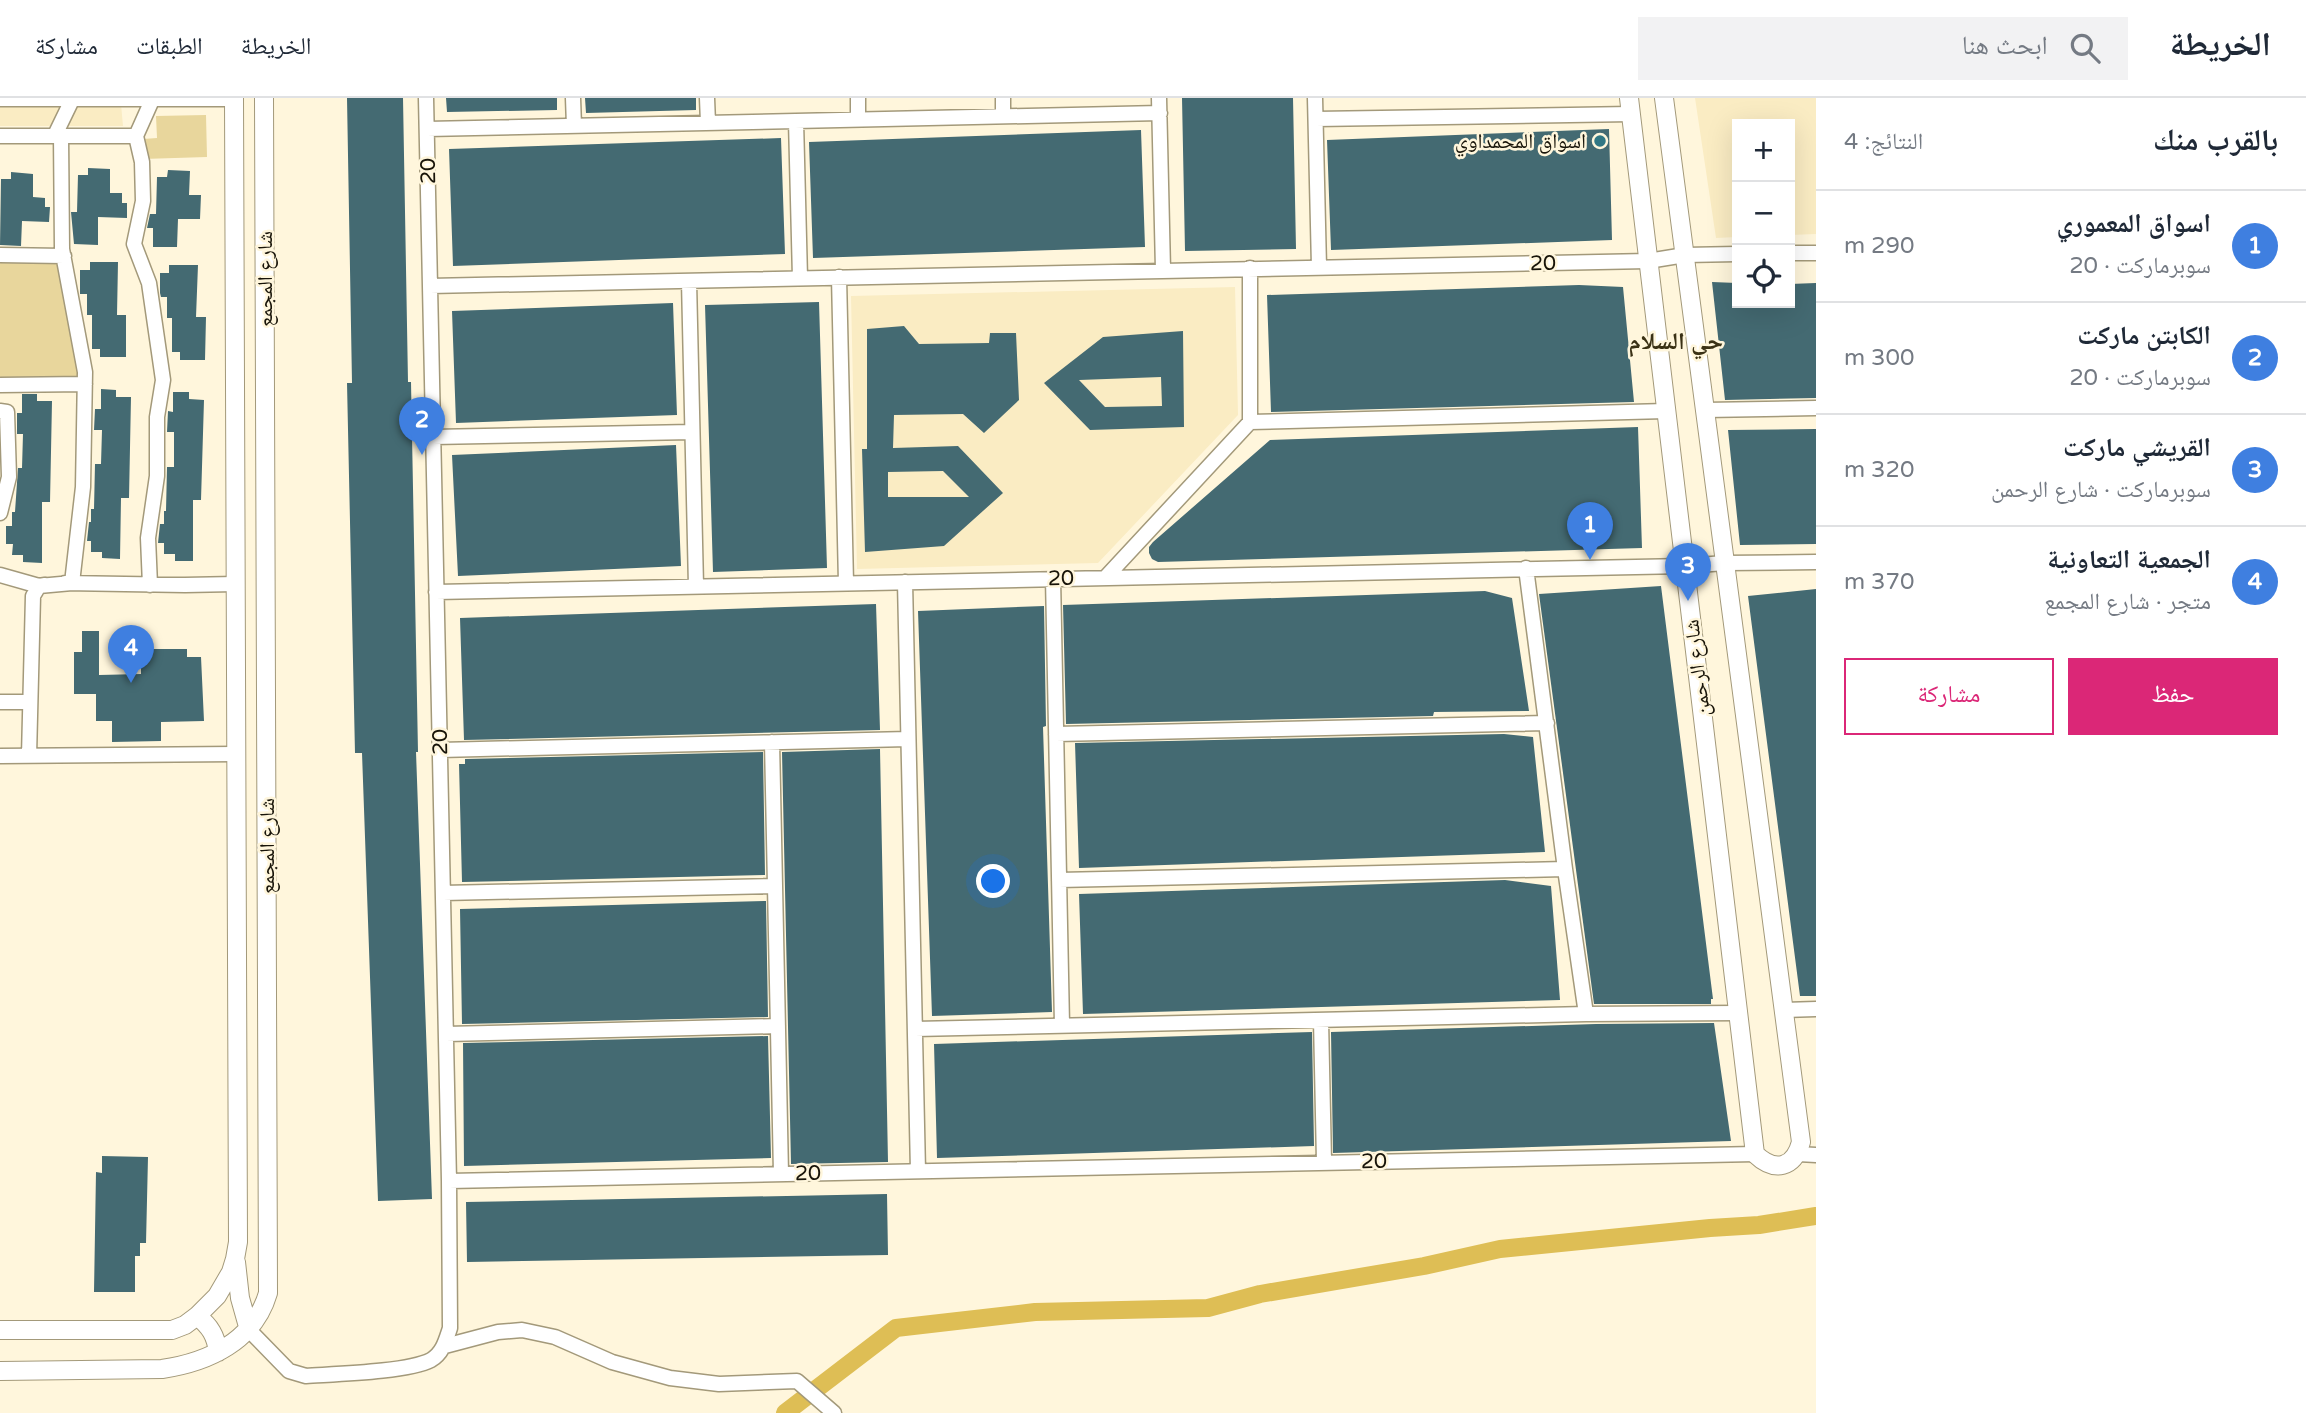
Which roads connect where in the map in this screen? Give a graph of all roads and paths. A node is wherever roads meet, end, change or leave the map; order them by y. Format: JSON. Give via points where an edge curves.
{"nodes":[{"id":1,"x":234,"y":98,"type":"edge"},
{"id":2,"x":426,"y":98,"type":"edge"},
{"id":3,"x":573,"y":98,"type":"edge"},
{"id":4,"x":707,"y":98,"type":"edge"},
{"id":5,"x":858,"y":98,"type":"edge"},
{"id":6,"x":1003,"y":98,"type":"edge"},
{"id":7,"x":1315,"y":98,"type":"edge"},
{"id":8,"x":1664,"y":98,"type":"edge"},
{"id":9,"x":0,"y":99,"type":"edge"},
{"id":10,"x":153,"y":99,"type":"edge"},
{"id":11,"x":264,"y":99,"type":"edge"},
{"id":12,"x":72,"y":100,"type":"junction"},
{"id":13,"x":1160,"y":106,"type":"edge"},
{"id":14,"x":1630,"y":106,"type":"edge"},
{"id":15,"x":1003,"y":116,"type":"junction"},
{"id":16,"x":1316,"y":119,"type":"junction"},
{"id":17,"x":858,"y":120,"type":"junction"},
{"id":18,"x":796,"y":121,"type":"junction"},
{"id":19,"x":708,"y":123,"type":"junction"},
{"id":20,"x":574,"y":126,"type":"junction"},
{"id":21,"x":427,"y":129,"type":"junction"},
{"id":22,"x":0,"y":135,"type":"edge"},
{"id":23,"x":58,"y":135,"type":"junction"},
{"id":24,"x":136,"y":136,"type":"junction"},
{"id":25,"x":1795,"y":253,"type":"edge"},
{"id":26,"x":1816,"y":253,"type":"edge"},
{"id":27,"x":1732,"y":254,"type":"edge"},
{"id":28,"x":0,"y":255,"type":"edge"},
{"id":29,"x":1685,"y":255,"type":"junction"},
{"id":30,"x":64,"y":256,"type":"junction"},
{"id":31,"x":1648,"y":261,"type":"junction"},
{"id":32,"x":1319,"y":267,"type":"junction"},
{"id":33,"x":1250,"y":268,"type":"junction"},
{"id":34,"x":1163,"y":270,"type":"junction"},
{"id":35,"x":839,"y":277,"type":"junction"},
{"id":36,"x":800,"y":278,"type":"junction"},
{"id":37,"x":689,"y":281,"type":"junction"},
{"id":38,"x":430,"y":286,"type":"junction"},
{"id":39,"x":85,"y":384,"type":"junction"},
{"id":40,"x":0,"y":385,"type":"edge"},
{"id":41,"x":1816,"y":408,"type":"edge"},
{"id":42,"x":1705,"y":410,"type":"junction"},
{"id":43,"x":0,"y":411,"type":"edge"},
{"id":44,"x":1666,"y":411,"type":"junction"},
{"id":45,"x":1250,"y":422,"type":"junction"},
{"id":46,"x":692,"y":432,"type":"junction"},
{"id":47,"x":433,"y":437,"type":"junction"},
{"id":48,"x":0,"y":513,"type":"edge"},
{"id":49,"x":1816,"y":562,"type":"edge"},
{"id":50,"x":1725,"y":563,"type":"junction"},
{"id":51,"x":1685,"y":566,"type":"junction"},
{"id":52,"x":1526,"y":568,"type":"junction"},
{"id":53,"x":0,"y":575,"type":"edge"},
{"id":54,"x":1106,"y":577,"type":"junction"},
{"id":55,"x":1053,"y":578,"type":"junction"},
{"id":56,"x":905,"y":582,"type":"junction"},
{"id":57,"x":72,"y":583,"type":"junction"},
{"id":58,"x":846,"y":583,"type":"junction"},
{"id":59,"x":235,"y":584,"type":"junction"},
{"id":60,"x":150,"y":585,"type":"junction"},
{"id":61,"x":39,"y":586,"type":"junction"},
{"id":62,"x":696,"y":586,"type":"junction"},
{"id":63,"x":436,"y":592,"type":"junction"},
{"id":64,"x":0,"y":702,"type":"edge"},
{"id":65,"x":30,"y":702,"type":"junction"},
{"id":66,"x":267,"y":716,"type":"junction"},
{"id":67,"x":235,"y":717,"type":"junction"},
{"id":68,"x":1547,"y":723,"type":"junction"},
{"id":69,"x":1056,"y":734,"type":"junction"},
{"id":70,"x":908,"y":739,"type":"junction"},
{"id":71,"x":772,"y":742,"type":"junction"},
{"id":72,"x":440,"y":750,"type":"junction"},
{"id":73,"x":235,"y":754,"type":"junction"},
{"id":74,"x":0,"y":756,"type":"edge"},
{"id":75,"x":29,"y":756,"type":"junction"},
{"id":76,"x":1565,"y":869,"type":"junction"},
{"id":77,"x":1059,"y":880,"type":"junction"},
{"id":78,"x":775,"y":886,"type":"junction"},
{"id":79,"x":443,"y":893,"type":"junction"},
{"id":80,"x":1816,"y":1009,"type":"edge"},
{"id":81,"x":1784,"y":1010,"type":"junction"},
{"id":82,"x":1738,"y":1013,"type":"junction"},
{"id":83,"x":1586,"y":1014,"type":"junction"},
{"id":84,"x":1321,"y":1020,"type":"junction"},
{"id":85,"x":778,"y":1026,"type":"junction"},
{"id":86,"x":1062,"y":1026,"type":"junction"},
{"id":87,"x":915,"y":1029,"type":"junction"},
{"id":88,"x":446,"y":1034,"type":"junction"},
{"id":89,"x":1805,"y":1150,"type":"edge"},
{"id":90,"x":1755,"y":1154,"type":"junction"},
{"id":91,"x":1324,"y":1162,"type":"junction"},
{"id":92,"x":918,"y":1171,"type":"junction"},
{"id":93,"x":781,"y":1174,"type":"junction"},
{"id":94,"x":449,"y":1181,"type":"junction"},
{"id":95,"x":236,"y":1259,"type":"junction"},
{"id":96,"x":197,"y":1316,"type":"junction"},
{"id":97,"x":0,"y":1330,"type":"edge"},
{"id":98,"x":249,"y":1331,"type":"junction"},
{"id":99,"x":445,"y":1346,"type":"junction"},
{"id":100,"x":218,"y":1352,"type":"junction"},
{"id":101,"x":0,"y":1371,"type":"edge"},
{"id":102,"x":829,"y":1408,"type":"edge"}],
"edges":[{"from":1,"to":10,"type":"street"},
{"from":1,"to":11,"type":"street"},
{"from":1,"to":59,"type":"street","name":"شارع المجمع"},
{"from":2,"to":21,"type":"street","name":"20"},
{"from":3,"to":20,"type":"street"},
{"from":4,"to":19,"type":"street"},
{"from":5,"to":17,"type":"street"},
{"from":6,"to":15,"type":"street"},
{"from":7,"to":16,"type":"street"},
{"from":8,"to":29,"type":"street","name":"شارع الرحمن"},
{"from":9,"to":12,"type":"street"},
{"from":10,"to":12,"type":"street"},
{"from":10,"to":24,"type":"street"},
{"from":11,"to":66,"type":"street","name":"شارع المجمع"},
{"from":12,"to":23,"type":"street"},
{"from":13,"to":15,"type":"street"},
{"from":13,"to":34,"type":"street"},
{"from":14,"to":16,"type":"street"},
{"from":14,"to":31,"type":"street","name":"شارع الرحمن"},
{"from":15,"to":17,"type":"street"},
{"from":16,"to":32,"type":"street"},
{"from":17,"to":18,"type":"street"},
{"from":18,"to":19,"type":"street"},
{"from":18,"to":36,"type":"street"},
{"from":19,"to":20,"type":"street"},
{"from":20,"to":21,"type":"street"},
{"from":21,"to":38,"type":"street","name":"20"},
{"from":22,"to":23,"type":"street"},
{"from":23,"to":24,"type":"street"},
{"from":23,"to":30,"type":"street"},
{"from":24,"to":60,"type":"street","via":[[143,201],[134,244],[149,283],[163,380],[148,538]]},
{"from":25,"to":26,"type":"street"},
{"from":27,"to":29,"type":"street"},
{"from":28,"to":30,"type":"street"},
{"from":29,"to":31,"type":"street","name":"20"},
{"from":29,"to":42,"type":"street","name":"شارع الرحمن"},
{"from":30,"to":39,"type":"street"},
{"from":31,"to":32,"type":"street","name":"20"},
{"from":31,"to":44,"type":"street","name":"شارع الرحمن"},
{"from":32,"to":33,"type":"street","name":"20"},
{"from":33,"to":34,"type":"street","name":"20"},
{"from":33,"to":45,"type":"street"},
{"from":34,"to":35,"type":"street","name":"20"},
{"from":35,"to":36,"type":"street","name":"20"},
{"from":35,"to":58,"type":"street"},
{"from":36,"to":37,"type":"street","name":"20"},
{"from":37,"to":38,"type":"street","name":"20"},
{"from":37,"to":46,"type":"street"},
{"from":38,"to":47,"type":"street","name":"20"},
{"from":39,"to":40,"type":"street"},
{"from":39,"to":57,"type":"street","via":[[83,487]]},
{"from":41,"to":42,"type":"street"},
{"from":42,"to":50,"type":"street","name":"شارع الرحمن"},
{"from":43,"to":48,"type":"street","via":[[7,412],[9,477]]},
{"from":44,"to":45,"type":"street"},
{"from":44,"to":51,"type":"street","name":"شارع الرحمن"},
{"from":45,"to":54,"type":"street"},
{"from":46,"to":47,"type":"street"},
{"from":46,"to":62,"type":"street"},
{"from":47,"to":63,"type":"street","name":"20"},
{"from":49,"to":50,"type":"street"},
{"from":50,"to":51,"type":"street","name":"20"},
{"from":50,"to":81,"type":"street","name":"شارع الرحمن"},
{"from":51,"to":52,"type":"street","name":"20"},
{"from":51,"to":82,"type":"street","name":"شارع الرحمن"},
{"from":52,"to":54,"type":"street","name":"20"},
{"from":52,"to":68,"type":"street"},
{"from":53,"to":61,"type":"street"},
{"from":54,"to":55,"type":"street","name":"20"},
{"from":55,"to":56,"type":"street","name":"20"},
{"from":55,"to":69,"type":"street"},
{"from":56,"to":58,"type":"street","name":"20"},
{"from":56,"to":70,"type":"street"},
{"from":57,"to":60,"type":"street"},
{"from":57,"to":61,"type":"street"},
{"from":58,"to":62,"type":"street","name":"20"},
{"from":59,"to":60,"type":"street"},
{"from":59,"to":67,"type":"street","name":"شارع المجمع"},
{"from":61,"to":65,"type":"street","via":[[33,596]]},
{"from":62,"to":63,"type":"street","name":"20"},
{"from":63,"to":72,"type":"street","name":"20"},
{"from":64,"to":65,"type":"street"},
{"from":65,"to":75,"type":"street"},
{"from":66,"to":67,"type":"street"},
{"from":66,"to":98,"type":"street","name":"شارع المجمع","via":[[269,1280],[264,1306]]},
{"from":67,"to":73,"type":"street","name":"شارع المجمع"},
{"from":68,"to":69,"type":"street"},
{"from":68,"to":76,"type":"street"},
{"from":69,"to":77,"type":"street"},
{"from":70,"to":71,"type":"street"},
{"from":70,"to":87,"type":"street"},
{"from":71,"to":72,"type":"street"},
{"from":71,"to":78,"type":"street"},
{"from":72,"to":79,"type":"street","name":"20"},
{"from":73,"to":75,"type":"street"},
{"from":73,"to":95,"type":"street","name":"شارع المجمع"},
{"from":74,"to":75,"type":"street"},
{"from":76,"to":77,"type":"street"},
{"from":76,"to":83,"type":"street"},
{"from":77,"to":86,"type":"street"},
{"from":78,"to":79,"type":"street"},
{"from":78,"to":85,"type":"street"},
{"from":79,"to":88,"type":"street","name":"20"},
{"from":80,"to":81,"type":"street"},
{"from":81,"to":89,"type":"street","name":"شارع الرحمن"},
{"from":82,"to":83,"type":"street"},
{"from":82,"to":90,"type":"street","name":"شارع الرحمن"},
{"from":83,"to":84,"type":"street"},
{"from":84,"to":86,"type":"street"},
{"from":84,"to":91,"type":"street"},
{"from":85,"to":88,"type":"street"},
{"from":85,"to":93,"type":"street"},
{"from":86,"to":87,"type":"street"},
{"from":87,"to":92,"type":"street"},
{"from":88,"to":94,"type":"street","name":"20"},
{"from":89,"to":90,"type":"street","via":[[1776,1167]]},
{"from":90,"to":91,"type":"street","name":"20"},
{"from":91,"to":92,"type":"street","name":"20"},
{"from":92,"to":93,"type":"street","name":"20"},
{"from":93,"to":94,"type":"street","name":"20"},
{"from":94,"to":99,"type":"street","via":[[450,1328]]},
{"from":95,"to":96,"type":"street","name":"شارع المجمع","via":[[220,1290]]},
{"from":95,"to":98,"type":"street"},
{"from":96,"to":97,"type":"street","name":"شارع المجمع","via":[[186,1325],[158,1331]]},
{"from":96,"to":100,"type":"street","via":[[210,1328]]},
{"from":98,"to":99,"type":"street","via":[[289,1371],[306,1376],[414,1366],[433,1359]]},
{"from":98,"to":100,"type":"street","name":"شارع المجمع"},
{"from":99,"to":102,"type":"street","via":[[498,1332],[522,1331],[555,1337],[612,1362],[670,1378],[719,1384],[797,1381]]},
{"from":100,"to":101,"type":"street","name":"شارع المجمع","via":[[162,1369]]}]}
